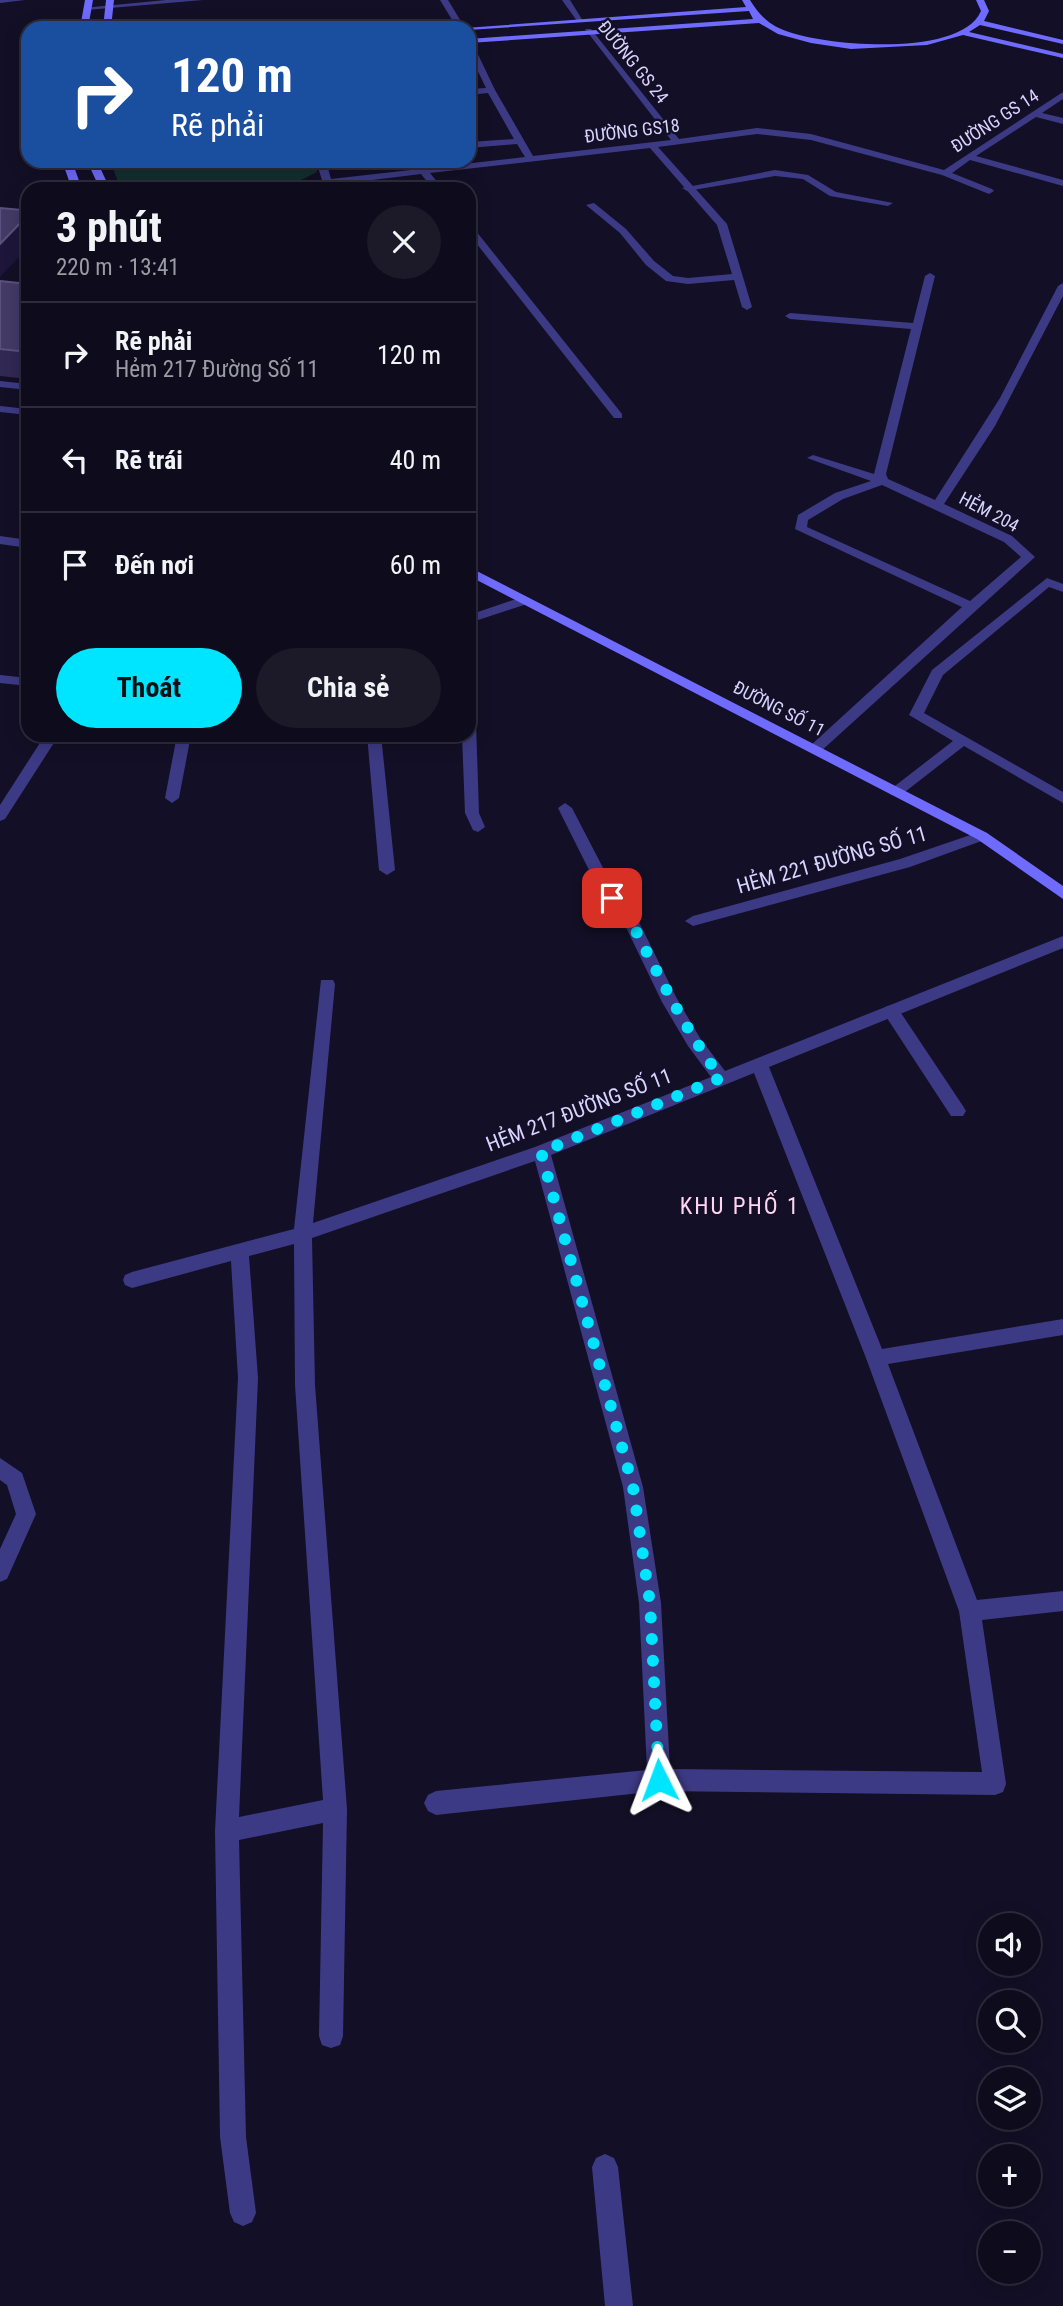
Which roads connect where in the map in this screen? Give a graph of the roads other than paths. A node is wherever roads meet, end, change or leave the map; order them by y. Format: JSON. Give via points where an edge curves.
{"nodes":[{"id":1,"x":21,"y":0,"type":"edge"},
{"id":2,"x":199,"y":0,"type":"edge"},
{"id":3,"x":444,"y":0,"type":"edge"},
{"id":4,"x":566,"y":0,"type":"edge"},
{"id":5,"x":980,"y":0,"type":"edge"},
{"id":6,"x":0,"y":1,"type":"edge"},
{"id":7,"x":88,"y":4,"type":"edge"},
{"id":8,"x":110,"y":4,"type":"edge"},
{"id":9,"x":746,"y":5,"type":"edge"},
{"id":10,"x":580,"y":19,"type":"junction"},
{"id":11,"x":457,"y":21,"type":"edge"},
{"id":12,"x":759,"y":21,"type":"junction"},
{"id":13,"x":980,"y":23,"type":"junction"},
{"id":14,"x":476,"y":27,"type":"edge"},
{"id":15,"x":588,"y":31,"type":"junction"},
{"id":16,"x":965,"y":33,"type":"junction"},
{"id":17,"x":476,"y":41,"type":"edge"},
{"id":18,"x":1063,"y":43,"type":"edge"},
{"id":19,"x":1063,"y":56,"type":"edge"},
{"id":20,"x":476,"y":57,"type":"edge"},
{"id":21,"x":491,"y":90,"type":"junction"},
{"id":22,"x":476,"y":91,"type":"edge"},
{"id":23,"x":1063,"y":95,"type":"edge"},
{"id":24,"x":1035,"y":114,"type":"junction"},
{"id":25,"x":1063,"y":121,"type":"edge"},
{"id":26,"x":520,"y":141,"type":"junction"},
{"id":27,"x":677,"y":142,"type":"junction"},
{"id":28,"x":476,"y":144,"type":"edge"},
{"id":29,"x":652,"y":145,"type":"junction"},
{"id":30,"x":969,"y":157,"type":"junction"},
{"id":31,"x":531,"y":160,"type":"junction"},
{"id":32,"x":476,"y":167,"type":"edge"},
{"id":33,"x":466,"y":168,"type":"edge"},
{"id":34,"x":425,"y":173,"type":"junction"},
{"id":35,"x":945,"y":173,"type":"junction"},
{"id":36,"x":362,"y":182,"type":"edge"},
{"id":37,"x":432,"y":182,"type":"edge"},
{"id":38,"x":1063,"y":183,"type":"edge"},
{"id":39,"x":687,"y":188,"type":"junction"},
{"id":40,"x":989,"y":191,"type":"dead end"},
{"id":41,"x":888,"y":203,"type":"dead end"},
{"id":42,"x":591,"y":205,"type":"dead end"},
{"id":43,"x":476,"y":237,"type":"edge"},
{"id":44,"x":930,"y":276,"type":"dead end"},
{"id":45,"x":738,"y":277,"type":"junction"},
{"id":46,"x":1063,"y":286,"type":"edge"},
{"id":47,"x":747,"y":307,"type":"dead end"},
{"id":48,"x":790,"y":316,"type":"dead end"},
{"id":49,"x":919,"y":327,"type":"junction"},
{"id":50,"x":0,"y":384,"type":"edge"},
{"id":51,"x":21,"y":386,"type":"edge"},
{"id":52,"x":0,"y":409,"type":"edge"},
{"id":53,"x":21,"y":411,"type":"edge"},
{"id":54,"x":618,"y":416,"type":"dead end"},
{"id":55,"x":813,"y":458,"type":"dead end"},
{"id":56,"x":883,"y":481,"type":"junction"},
{"id":57,"x":937,"y":505,"type":"junction"},
{"id":58,"x":0,"y":540,"type":"edge"},
{"id":59,"x":21,"y":543,"type":"edge"},
{"id":60,"x":476,"y":575,"type":"edge"},
{"id":61,"x":1063,"y":588,"type":"edge"},
{"id":62,"x":525,"y":600,"type":"junction"},
{"id":63,"x":971,"y":606,"type":"junction"},
{"id":64,"x":476,"y":617,"type":"edge"},
{"id":65,"x":0,"y":679,"type":"edge"},
{"id":66,"x":21,"y":681,"type":"edge"},
{"id":67,"x":963,"y":740,"type":"junction"},
{"id":68,"x":48,"y":742,"type":"edge"},
{"id":69,"x":183,"y":742,"type":"edge"},
{"id":70,"x":375,"y":742,"type":"edge"},
{"id":71,"x":470,"y":742,"type":"edge"},
{"id":72,"x":815,"y":749,"type":"junction"},
{"id":73,"x":896,"y":792,"type":"junction"},
{"id":74,"x":1063,"y":798,"type":"edge"},
{"id":75,"x":172,"y":799,"type":"dead end"},
{"id":76,"x":565,"y":808,"type":"dead end"},
{"id":77,"x":0,"y":816,"type":"edge"},
{"id":78,"x":478,"y":827,"type":"dead end"},
{"id":79,"x":982,"y":836,"type":"junction"},
{"id":80,"x":387,"y":870,"type":"dead end"},
{"id":81,"x":1063,"y":894,"type":"edge"},
{"id":82,"x":694,"y":921,"type":"dead end"},
{"id":83,"x":1063,"y":942,"type":"edge"},
{"id":84,"x":327,"y":984,"type":"dead end"},
{"id":85,"x":891,"y":1012,"type":"junction"},
{"id":86,"x":759,"y":1065,"type":"junction"},
{"id":87,"x":721,"y":1078,"type":"junction"},
{"id":88,"x":957,"y":1111,"type":"dead end"},
{"id":89,"x":541,"y":1152,"type":"junction"},
{"id":90,"x":303,"y":1234,"type":"junction"},
{"id":91,"x":239,"y":1250,"type":"junction"},
{"id":92,"x":132,"y":1280,"type":"dead end"},
{"id":93,"x":1063,"y":1327,"type":"edge"},
{"id":94,"x":876,"y":1358,"type":"junction"},
{"id":95,"x":0,"y":1466,"type":"edge"},
{"id":96,"x":0,"y":1572,"type":"edge"},
{"id":97,"x":1063,"y":1601,"type":"edge"},
{"id":98,"x":970,"y":1611,"type":"junction"},
{"id":99,"x":659,"y":1780,"type":"junction"},
{"id":100,"x":436,"y":1803,"type":"dead end"},
{"id":101,"x":335,"y":1809,"type":"junction"},
{"id":102,"x":227,"y":1831,"type":"junction"},
{"id":103,"x":331,"y":2036,"type":"dead end"},
{"id":104,"x":605,"y":2167,"type":"dead end"},
{"id":105,"x":243,"y":2213,"type":"dead end"},
{"id":106,"x":619,"y":2306,"type":"edge"}],
"edges":[{"from":1,"to":6,"type":"street"},
{"from":2,"to":8,"type":"street"},
{"from":3,"to":11,"type":"street"},
{"from":4,"to":10,"type":"street","name":"ĐƯỜNG GS 24"},
{"from":5,"to":13,"type":"street","via":[[985,10]]},
{"from":7,"to":8,"type":"street"},
{"from":9,"to":10,"type":"street"},
{"from":9,"to":12,"type":"street"},
{"from":10,"to":14,"type":"street"},
{"from":10,"to":15,"type":"street","name":"ĐƯỜNG GS 24"},
{"from":12,"to":15,"type":"street"},
{"from":12,"to":16,"type":"street","via":[[808,40],[877,47],[911,46]]},
{"from":13,"to":16,"type":"street"},
{"from":13,"to":18,"type":"street"},
{"from":15,"to":17,"type":"street"},
{"from":15,"to":27,"type":"street","name":"ĐƯỜNG GS 24"},
{"from":16,"to":19,"type":"street"},
{"from":20,"to":21,"type":"street"},
{"from":21,"to":22,"type":"street"},
{"from":21,"to":26,"type":"street"},
{"from":23,"to":24,"type":"street","name":"ĐƯỜNG GS 14"},
{"from":24,"to":25,"type":"street"},
{"from":24,"to":30,"type":"street","name":"ĐƯỜNG GS 14"},
{"from":26,"to":28,"type":"street"},
{"from":26,"to":31,"type":"street"},
{"from":27,"to":29,"type":"street","name":"ĐƯỜNG GS18"},
{"from":27,"to":35,"type":"street","name":"ĐƯỜNG GS18","via":[[742,131],[786,132]]},
{"from":29,"to":31,"type":"street","name":"ĐƯỜNG GS18"},
{"from":29,"to":39,"type":"street"},
{"from":30,"to":35,"type":"street","name":"ĐƯỜNG GS 14"},
{"from":30,"to":38,"type":"street"},
{"from":31,"to":32,"type":"street","name":"ĐƯỜNG GS18"},
{"from":33,"to":34,"type":"street","name":"ĐƯỜNG GS18"},
{"from":34,"to":36,"type":"street","name":"ĐƯỜNG GS18"},
{"from":34,"to":37,"type":"street"},
{"from":35,"to":40,"type":"street","name":"ĐƯỜNG GS18"},
{"from":39,"to":41,"type":"street","via":[[775,173],[805,177],[833,194]]},
{"from":39,"to":45,"type":"street","via":[[722,224]]},
{"from":42,"to":45,"type":"street","via":[[670,279]]},
{"from":43,"to":54,"type":"street"},
{"from":44,"to":49,"type":"street"},
{"from":45,"to":47,"type":"street"},
{"from":46,"to":57,"type":"street","name":"HẺM 204","via":[[972,458]]},
{"from":48,"to":49,"type":"street"},
{"from":49,"to":56,"type":"street","via":[[880,474]]},
{"from":50,"to":51,"type":"street"},
{"from":52,"to":53,"type":"street"},
{"from":55,"to":56,"type":"street"},
{"from":56,"to":57,"type":"street"},
{"from":56,"to":63,"type":"street","via":[[839,496],[802,518],[801,529]]},
{"from":57,"to":63,"type":"street","name":"HẺM 204","via":[[1008,539],[1030,557]]},
{"from":58,"to":59,"type":"street"},
{"from":60,"to":62,"type":"street","name":"ĐƯỜNG SỐ 11"},
{"from":61,"to":67,"type":"street","via":[[1047,582],[937,673],[916,715]]},
{"from":62,"to":64,"type":"street"},
{"from":62,"to":72,"type":"street","name":"ĐƯỜNG SỐ 11"},
{"from":63,"to":72,"type":"street","name":"HẺM 204"},
{"from":65,"to":66,"type":"street"},
{"from":67,"to":73,"type":"street"},
{"from":67,"to":74,"type":"street"},
{"from":68,"to":77,"type":"street"},
{"from":69,"to":75,"type":"street"},
{"from":70,"to":80,"type":"street"},
{"from":71,"to":78,"type":"street","via":[[472,813]]},
{"from":72,"to":73,"type":"street","name":"ĐƯỜNG SỐ 11"},
{"from":73,"to":79,"type":"street","name":"ĐƯỜNG SỐ 11"},
{"from":76,"to":87,"type":"street","via":[[608,892],[623,906],[668,998]]},
{"from":79,"to":81,"type":"street","name":"ĐƯỜNG SỐ 11"},
{"from":79,"to":82,"type":"street","name":"HẺM 221 ĐƯỜNG SỐ 11","via":[[905,863]]},
{"from":83,"to":85,"type":"street","name":"HẺM 217 ĐƯỜNG SỐ 11"},
{"from":84,"to":90,"type":"street"},
{"from":85,"to":86,"type":"street","name":"HẺM 217 ĐƯỜNG SỐ 11"},
{"from":85,"to":88,"type":"street"},
{"from":86,"to":87,"type":"street","name":"HẺM 217 ĐƯỜNG SỐ 11"},
{"from":86,"to":94,"type":"street"},
{"from":87,"to":89,"type":"street","name":"HẺM 217 ĐƯỜNG SỐ 11"},
{"from":89,"to":90,"type":"street","name":"HẺM 217 ĐƯỜNG SỐ 11"},
{"from":89,"to":99,"type":"street","via":[[633,1487],[650,1603]]},
{"from":90,"to":91,"type":"street","name":"HẺM 217 ĐƯỜNG SỐ 11"},
{"from":90,"to":101,"type":"street","via":[[305,1385]]},
{"from":91,"to":92,"type":"street","name":"HẺM 217 ĐƯỜNG SỐ 11"},
{"from":91,"to":102,"type":"street","via":[[248,1378]]},
{"from":93,"to":94,"type":"street"},
{"from":94,"to":98,"type":"street"},
{"from":95,"to":96,"type":"street","via":[[15,1480],[26,1514]]},
{"from":97,"to":98,"type":"street"},
{"from":98,"to":99,"type":"street","via":[[995,1784]]},
{"from":99,"to":100,"type":"street"},
{"from":101,"to":102,"type":"street"},
{"from":101,"to":103,"type":"street"},
{"from":102,"to":105,"type":"street","via":[[233,2137]]},
{"from":104,"to":106,"type":"street"}]}
